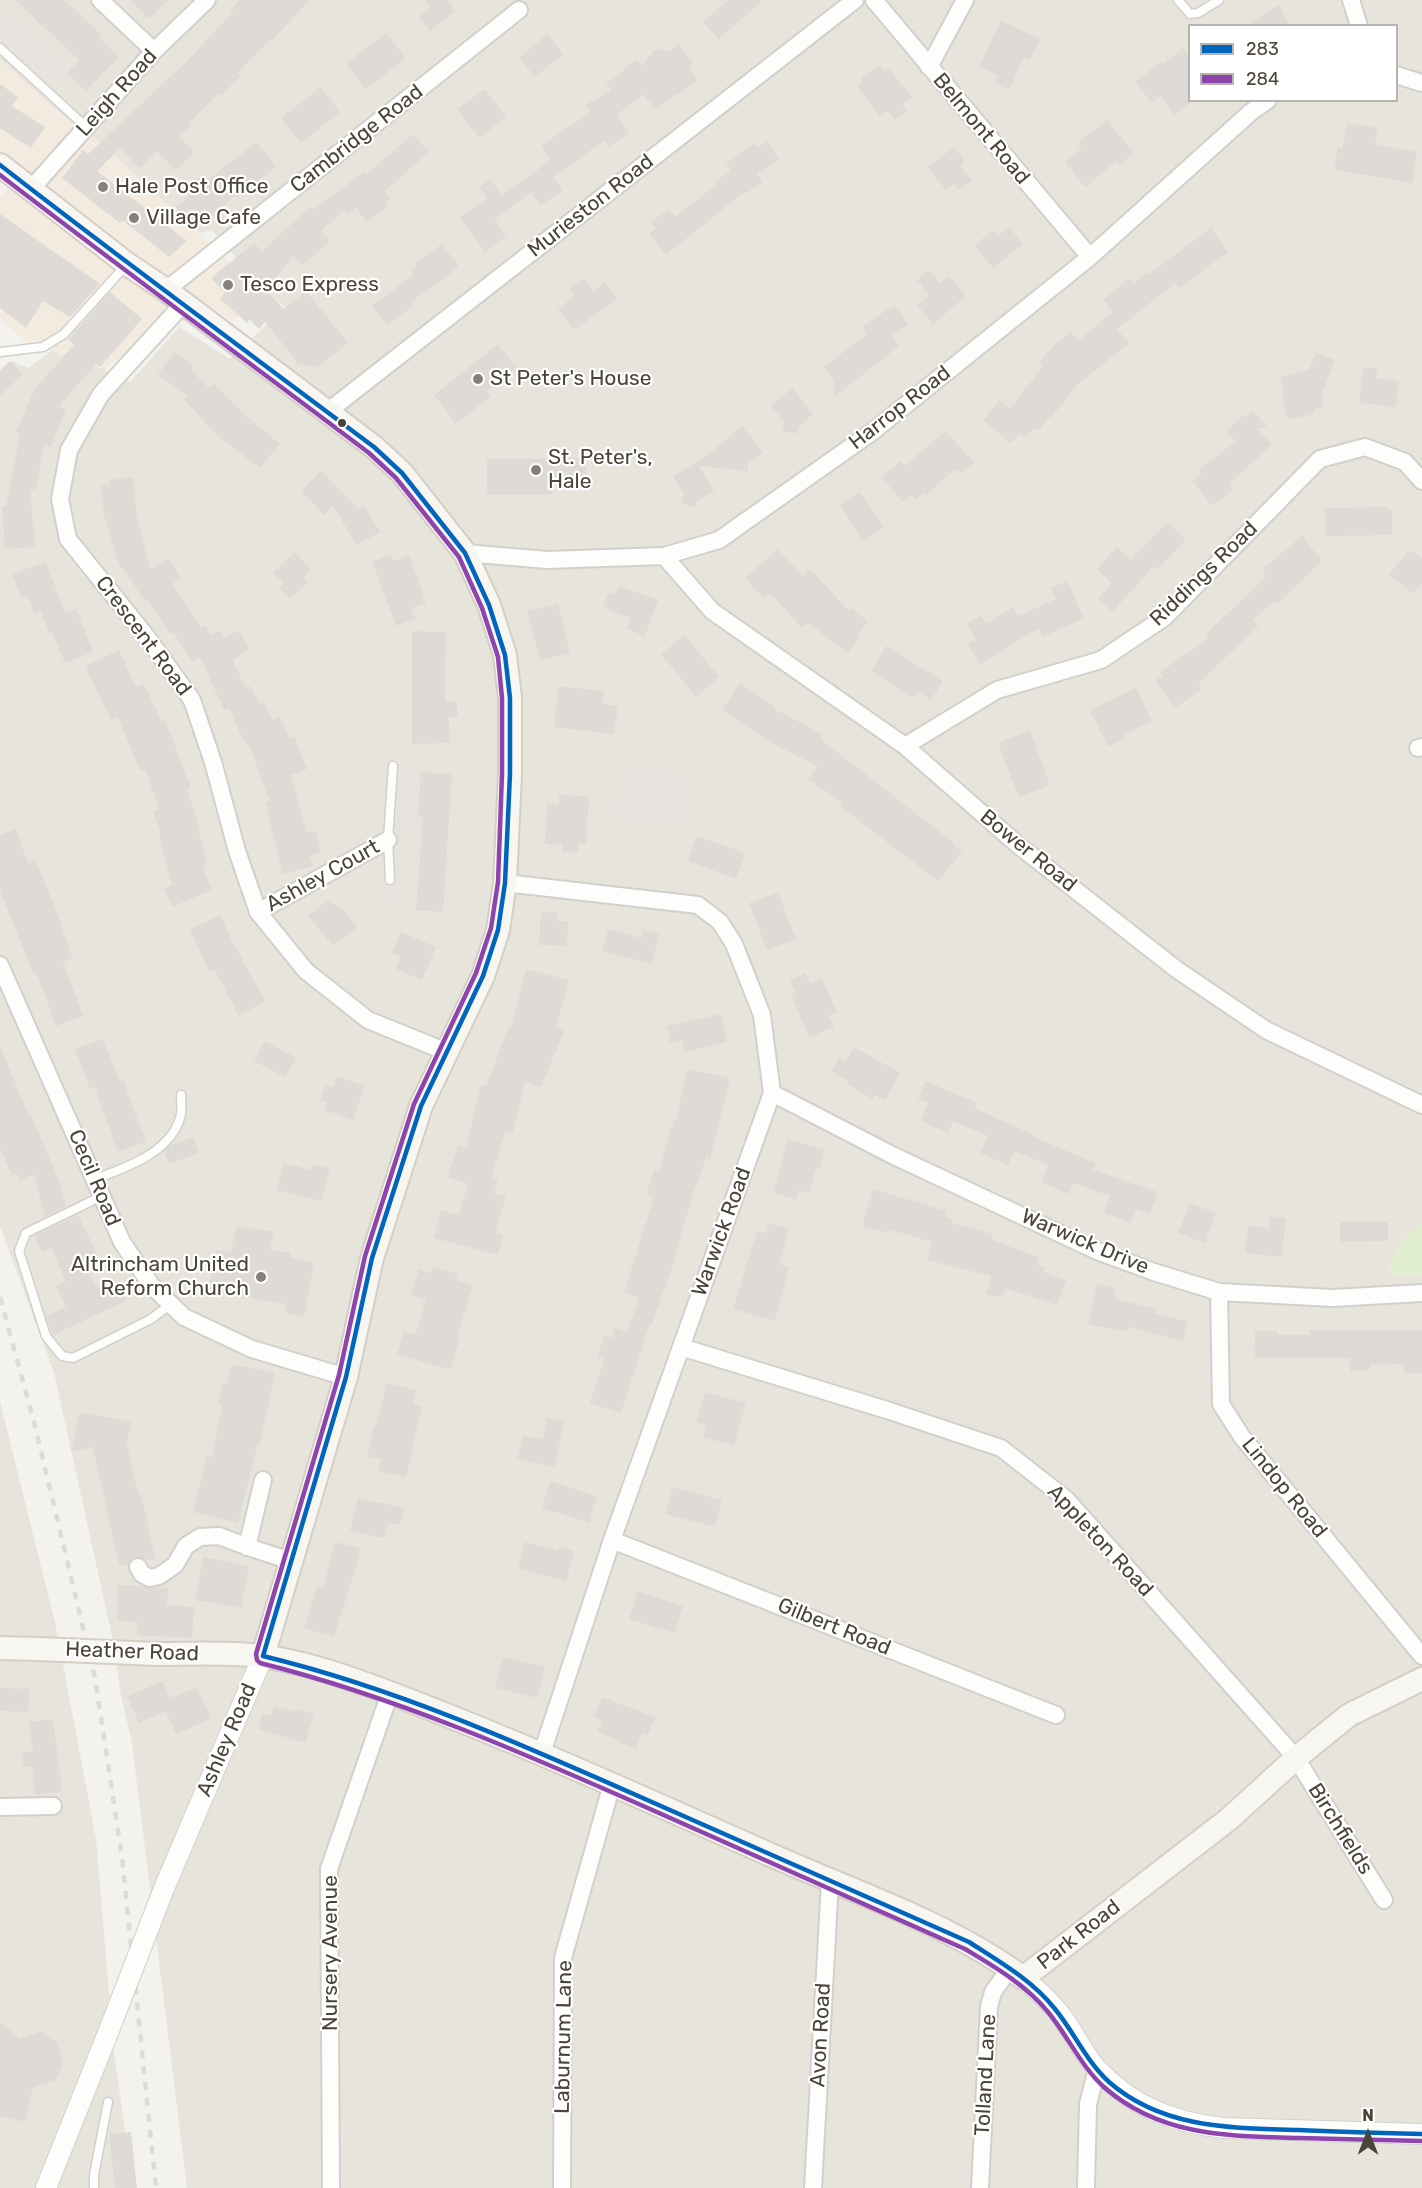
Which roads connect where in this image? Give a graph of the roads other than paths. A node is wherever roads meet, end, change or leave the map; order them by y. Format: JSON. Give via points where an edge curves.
{"nodes":[{"id":1,"x":99,"y":0,"type":"edge"},
{"id":2,"x":207,"y":0,"type":"edge"},
{"id":3,"x":855,"y":0,"type":"edge"},
{"id":4,"x":874,"y":0,"type":"edge"},
{"id":5,"x":965,"y":0,"type":"edge"},
{"id":6,"x":1178,"y":0,"type":"edge"},
{"id":7,"x":1219,"y":0,"type":"edge"},
{"id":8,"x":1351,"y":0,"type":"edge"},
{"id":9,"x":519,"y":10,"type":"dead end"},
{"id":10,"x":1358,"y":24,"type":"edge"},
{"id":11,"x":0,"y":48,"type":"edge"},
{"id":12,"x":154,"y":51,"type":"junction"},
{"id":13,"x":929,"y":67,"type":"junction"},
{"id":14,"x":1398,"y":76,"type":"edge"},
{"id":15,"x":1422,"y":83,"type":"edge"},
{"id":16,"x":1265,"y":102,"type":"edge"},
{"id":17,"x":86,"y":127,"type":"junction"},
{"id":18,"x":0,"y":165,"type":"edge"},
{"id":19,"x":31,"y":189,"type":"junction"},
{"id":20,"x":1089,"y":257,"type":"junction"},
{"id":21,"x":127,"y":264,"type":"junction"},
{"id":22,"x":175,"y":297,"type":"junction"},
{"id":23,"x":0,"y":352,"type":"edge"},
{"id":24,"x":327,"y":412,"type":"junction"},
{"id":25,"x":1422,"y":481,"type":"edge"},
{"id":26,"x":465,"y":553,"type":"junction"},
{"id":27,"x":664,"y":556,"type":"junction"},
{"id":28,"x":905,"y":746,"type":"junction"},
{"id":29,"x":393,"y":766,"type":"dead end"},
{"id":30,"x":388,"y":840,"type":"junction"},
{"id":31,"x":390,"y":880,"type":"dead end"},
{"id":32,"x":505,"y":883,"type":"junction"},
{"id":33,"x":258,"y":912,"type":"junction"},
{"id":34,"x":0,"y":965,"type":"edge"},
{"id":35,"x":447,"y":1052,"type":"junction"},
{"id":36,"x":772,"y":1093,"type":"junction"},
{"id":37,"x":181,"y":1095,"type":"dead end"},
{"id":38,"x":1422,"y":1105,"type":"edge"},
{"id":39,"x":95,"y":1179,"type":"junction"},
{"id":40,"x":102,"y":1196,"type":"junction"},
{"id":41,"x":1219,"y":1292,"type":"junction"},
{"id":42,"x":1422,"y":1293,"type":"edge"},
{"id":43,"x":171,"y":1304,"type":"junction"},
{"id":44,"x":681,"y":1347,"type":"junction"},
{"id":45,"x":346,"y":1377,"type":"junction"},
{"id":46,"x":263,"y":1480,"type":"dead end"},
{"id":47,"x":612,"y":1540,"type":"junction"},
{"id":48,"x":247,"y":1546,"type":"junction"},
{"id":49,"x":291,"y":1560,"type":"junction"},
{"id":50,"x":138,"y":1567,"type":"dead end"},
{"id":51,"x":0,"y":1648,"type":"edge"},
{"id":52,"x":263,"y":1656,"type":"junction"},
{"id":53,"x":1422,"y":1656,"type":"edge"},
{"id":54,"x":1422,"y":1679,"type":"edge"},
{"id":55,"x":390,"y":1693,"type":"junction"},
{"id":56,"x":1056,"y":1715,"type":"dead end"},
{"id":57,"x":542,"y":1753,"type":"junction"},
{"id":58,"x":1296,"y":1758,"type":"junction"},
{"id":59,"x":612,"y":1784,"type":"junction"},
{"id":60,"x":53,"y":1806,"type":"dead end"},
{"id":61,"x":0,"y":1807,"type":"edge"},
{"id":62,"x":830,"y":1881,"type":"junction"},
{"id":63,"x":1384,"y":1900,"type":"dead end"},
{"id":64,"x":1016,"y":1973,"type":"junction"},
{"id":65,"x":1097,"y":2069,"type":"junction"},
{"id":66,"x":108,"y":2102,"type":"dead end"},
{"id":67,"x":1422,"y":2134,"type":"edge"},
{"id":68,"x":46,"y":2188,"type":"edge"},
{"id":69,"x":94,"y":2188,"type":"edge"},
{"id":70,"x":331,"y":2188,"type":"edge"},
{"id":71,"x":562,"y":2188,"type":"edge"},
{"id":72,"x":813,"y":2188,"type":"edge"},
{"id":73,"x":981,"y":2188,"type":"edge"},
{"id":74,"x":1086,"y":2188,"type":"edge"}],
"edges":[{"from":1,"to":12,"type":"street"},
{"from":2,"to":12,"type":"street","name":"Leigh Road"},
{"from":3,"to":24,"type":"street","name":"Murieston Road"},
{"from":4,"to":13,"type":"street","name":"Belmont Road"},
{"from":5,"to":13,"type":"street"},
{"from":6,"to":7,"type":"lane","via":[[1190,14]]},
{"from":8,"to":10,"type":"street"},
{"from":9,"to":22,"type":"street","name":"Cambridge Road"},
{"from":11,"to":17,"type":"lane"},
{"from":12,"to":17,"type":"street","name":"Leigh Road"},
{"from":13,"to":20,"type":"street","name":"Belmont Road"},
{"from":14,"to":15,"type":"street"},
{"from":16,"to":20,"type":"street","name":"Harrop Road"},
{"from":17,"to":19,"type":"street","name":"Leigh Road"},
{"from":18,"to":19,"type":"main road","name":"Ashley Road"},
{"from":19,"to":21,"type":"main road","name":"Ashley Road"},
{"from":20,"to":27,"type":"street","name":"Harrop Road","via":[[872,432],[719,540]]},
{"from":21,"to":22,"type":"main road","name":"Ashley Road"},
{"from":21,"to":23,"type":"lane","via":[[64,334],[43,347]]},
{"from":22,"to":24,"type":"main road","name":"Ashley Road"},
{"from":22,"to":33,"type":"street","name":"Crescent Road","via":[[101,394],[69,450],[60,499],[68,539],[192,700]]},
{"from":24,"to":26,"type":"main road","name":"Ashley Road","via":[[402,473]]},
{"from":25,"to":28,"type":"street","name":"Riddings Road","via":[[1405,462],[1365,447],[1320,459],[1165,617],[1101,660],[997,690]]},
{"from":26,"to":27,"type":"street","name":"Harrop Road","via":[[547,560]]},
{"from":26,"to":32,"type":"main road","name":"Ashley Road","via":[[489,605],[505,655],[510,698]]},
{"from":27,"to":28,"type":"street","name":"Bower Road","via":[[712,611]]},
{"from":28,"to":38,"type":"street","name":"Bower Road","via":[[1018,845],[1176,969],[1266,1030]]},
{"from":29,"to":30,"type":"lane"},
{"from":30,"to":31,"type":"lane"},
{"from":30,"to":33,"type":"street","name":"Ashley Court"},
{"from":32,"to":35,"type":"main road","name":"Ashley Road","via":[[498,930],[483,976]]},
{"from":32,"to":36,"type":"street","name":"Warwick Road","via":[[698,905],[713,916],[734,944],[762,1015]]},
{"from":33,"to":35,"type":"street","name":"Crescent Road","via":[[306,971],[368,1020]]},
{"from":34,"to":39,"type":"street","name":"Cecil Road"},
{"from":35,"to":45,"type":"main road","name":"Ashley Road","via":[[420,1106],[372,1258]]},
{"from":36,"to":41,"type":"street","name":"Warwick Drive","via":[[894,1156],[1097,1251]]},
{"from":36,"to":44,"type":"street","name":"Warwick Road"},
{"from":37,"to":39,"type":"lane","via":[[181,1114],[170,1137],[137,1163]]},
{"from":39,"to":40,"type":"street","name":"Cecil Road"},
{"from":40,"to":43,"type":"street","name":"Cecil Road","via":[[122,1242],[151,1285]]},
{"from":40,"to":43,"type":"lane","via":[[26,1233],[19,1251],[46,1336],[62,1356],[73,1358],[151,1319]]},
{"from":41,"to":42,"type":"street","name":"Warwick Drive","via":[[1333,1298]]},
{"from":41,"to":53,"type":"street","name":"Lindop Road","via":[[1221,1404],[1242,1437]]},
{"from":43,"to":45,"type":"street","name":"Cecil Road","via":[[184,1317],[252,1350]]},
{"from":44,"to":47,"type":"street","name":"Warwick Road"},
{"from":44,"to":58,"type":"street","name":"Appleton Road","via":[[1000,1448],[1066,1499]]},
{"from":45,"to":49,"type":"main road","name":"Ashley Road"},
{"from":46,"to":48,"type":"street"},
{"from":47,"to":56,"type":"street","name":"Gilbert Road"},
{"from":47,"to":57,"type":"street","name":"Warwick Road"},
{"from":48,"to":49,"type":"street"},
{"from":48,"to":50,"type":"street","via":[[219,1536],[200,1537],[186,1546],[175,1565],[159,1576],[150,1578]]},
{"from":49,"to":52,"type":"main road","name":"Ashley Road"},
{"from":51,"to":52,"type":"main road","name":"Heather Road","bridge":true},
{"from":52,"to":55,"type":"main road","name":"Park Road"},
{"from":52,"to":68,"type":"street","name":"Ashley Road","bridge":true,"via":[[165,1886]]},
{"from":54,"to":58,"type":"main road","name":"Park Road","via":[[1349,1715]]},
{"from":55,"to":57,"type":"main road","name":"Park Road"},
{"from":55,"to":70,"type":"street","name":"Nursery Avenue","via":[[330,1869]]},
{"from":57,"to":59,"type":"main road","name":"Park Road"},
{"from":58,"to":63,"type":"street","name":"Birchfields"},
{"from":58,"to":64,"type":"main road","name":"Park Road","via":[[1229,1819]]},
{"from":59,"to":62,"type":"main road","name":"Park Road"},
{"from":59,"to":71,"type":"street","name":"Laburnum Lane","via":[[563,1958]]},
{"from":60,"to":61,"type":"street"},
{"from":62,"to":64,"type":"main road","name":"Park Road","via":[[969,1941]]},
{"from":62,"to":72,"type":"street","name":"Avon Road"},
{"from":64,"to":65,"type":"street","via":[[1043,1994],[1062,2016]]},
{"from":64,"to":73,"type":"street","name":"Tolland Lane","via":[[993,1992],[989,2007]]},
{"from":65,"to":67,"type":"street","via":[[1152,2110],[1197,2126]]},
{"from":65,"to":74,"type":"street","via":[[1088,2104]]},
{"from":66,"to":69,"type":"lane"}]}
